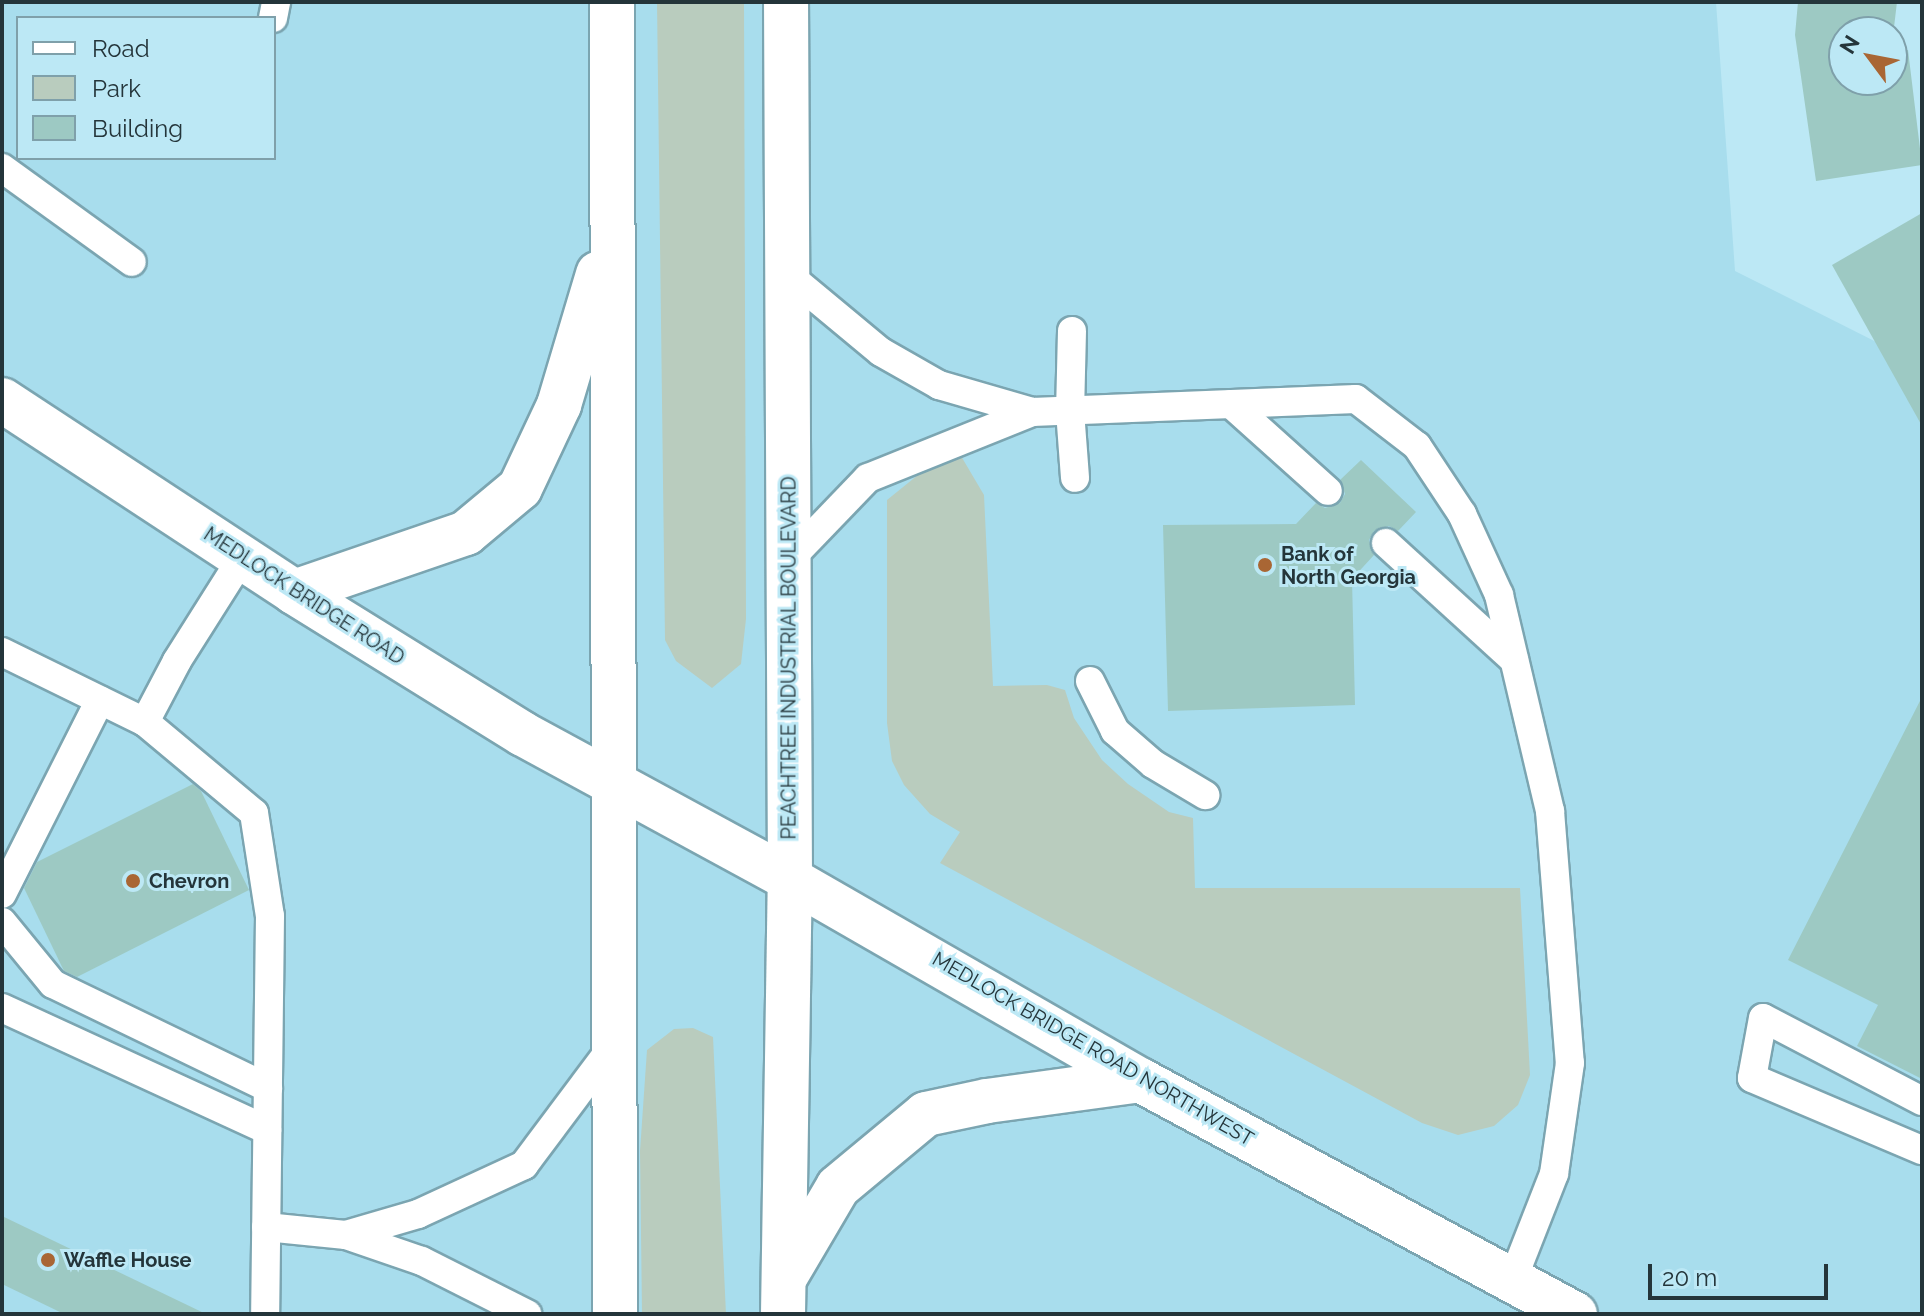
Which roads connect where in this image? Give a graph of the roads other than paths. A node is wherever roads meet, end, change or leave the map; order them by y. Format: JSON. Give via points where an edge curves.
{"nodes":[{"id":1,"x":612,"y":2,"type":"edge"},
{"id":2,"x":786,"y":2,"type":"edge"},
{"id":3,"x":2,"y":168,"type":"edge"},
{"id":4,"x":612,"y":230,"type":"junction"},
{"id":5,"x":132,"y":262,"type":"dead end"},
{"id":6,"x":787,"y":274,"type":"junction"},
{"id":7,"x":1072,"y":331,"type":"dead end"},
{"id":8,"x":2,"y":400,"type":"edge"},
{"id":9,"x":1231,"y":404,"type":"junction"},
{"id":10,"x":1070,"y":411,"type":"junction"},
{"id":11,"x":1032,"y":412,"type":"junction"},
{"id":12,"x":1075,"y":478,"type":"dead end"},
{"id":13,"x":1328,"y":491,"type":"dead end"},
{"id":14,"x":1386,"y":543,"type":"dead end"},
{"id":15,"x":242,"y":558,"type":"junction"},
{"id":16,"x":788,"y":561,"type":"junction"},
{"id":17,"x":294,"y":592,"type":"junction"},
{"id":18,"x":2,"y":652,"type":"edge"},
{"id":19,"x":1514,"y":660,"type":"junction"},
{"id":20,"x":1090,"y":681,"type":"dead end"},
{"id":21,"x":100,"y":700,"type":"junction"},
{"id":22,"x":145,"y":722,"type":"junction"},
{"id":23,"x":612,"y":781,"type":"junction"},
{"id":24,"x":1205,"y":795,"type":"dead end"},
{"id":25,"x":790,"y":879,"type":"junction"},
{"id":26,"x":2,"y":894,"type":"edge"},
{"id":27,"x":2,"y":922,"type":"edge"},
{"id":28,"x":2,"y":1008,"type":"edge"},
{"id":29,"x":613,"y":1046,"type":"junction"},
{"id":30,"x":1140,"y":1080,"type":"junction"},
{"id":31,"x":268,"y":1088,"type":"junction"},
{"id":32,"x":1922,"y":1101,"type":"edge"},
{"id":33,"x":267,"y":1130,"type":"junction"},
{"id":34,"x":1922,"y":1150,"type":"edge"},
{"id":35,"x":266,"y":1227,"type":"junction"},
{"id":36,"x":346,"y":1235,"type":"junction"},
{"id":37,"x":1512,"y":1281,"type":"junction"},
{"id":38,"x":784,"y":1296,"type":"edge"},
{"id":39,"x":265,"y":1314,"type":"edge"},
{"id":40,"x":527,"y":1314,"type":"edge"},
{"id":41,"x":615,"y":1314,"type":"edge"},
{"id":42,"x":1575,"y":1314,"type":"edge"}],
"edges":[{"from":1,"to":4,"type":"main road"},
{"from":2,"to":6,"type":"main road","name":"PEACHTREE INDUSTRIAL BOULEVARD"},
{"from":3,"to":5,"type":"lane"},
{"from":4,"to":17,"type":"main road","via":[[559,405],[520,488],[466,533]]},
{"from":4,"to":23,"type":"main road"},
{"from":6,"to":11,"type":"lane","via":[[881,352],[939,385]]},
{"from":6,"to":16,"type":"main road","name":"PEACHTREE INDUSTRIAL BOULEVARD"},
{"from":7,"to":10,"type":"lane"},
{"from":8,"to":15,"type":"main road","name":"MEDLOCK BRIDGE ROAD"},
{"from":9,"to":10,"type":"lane"},
{"from":9,"to":13,"type":"lane"},
{"from":9,"to":19,"type":"lane","via":[[1356,399],[1417,446],[1462,514],[1499,595]]},
{"from":10,"to":11,"type":"lane"},
{"from":10,"to":12,"type":"lane"},
{"from":11,"to":16,"type":"lane","via":[[868,478]]},
{"from":14,"to":19,"type":"lane"},
{"from":15,"to":17,"type":"main road","name":"MEDLOCK BRIDGE ROAD"},
{"from":15,"to":22,"type":"lane"},
{"from":16,"to":25,"type":"main road","name":"PEACHTREE INDUSTRIAL BOULEVARD"},
{"from":17,"to":23,"type":"main road","name":"MEDLOCK BRIDGE ROAD","via":[[523,734]]},
{"from":18,"to":21,"type":"lane"},
{"from":19,"to":37,"type":"lane","via":[[1550,811],[1570,1063],[1554,1174]]},
{"from":20,"to":24,"type":"lane","via":[[1115,731],[1153,764]]},
{"from":21,"to":22,"type":"lane"},
{"from":21,"to":26,"type":"lane"},
{"from":22,"to":31,"type":"lane","via":[[254,813],[270,916]]},
{"from":23,"to":25,"type":"main road","name":"MEDLOCK BRIDGE ROAD NORTHWEST"},
{"from":23,"to":29,"type":"main road"},
{"from":25,"to":30,"type":"main road","name":"MEDLOCK BRIDGE ROAD NORTHWEST"},
{"from":25,"to":38,"type":"main road","name":"PEACHTREE INDUSTRIAL BOULEVARD"},
{"from":27,"to":31,"type":"lane","via":[[53,984]]},
{"from":28,"to":33,"type":"lane"},
{"from":29,"to":36,"type":"lane","via":[[524,1165],[418,1214]]},
{"from":29,"to":41,"type":"main road"},
{"from":30,"to":37,"type":"main road","name":"MEDLOCK BRIDGE ROAD NORTHWEST"},
{"from":30,"to":38,"type":"main road","via":[[926,1114],[838,1187]]},
{"from":31,"to":33,"type":"lane"},
{"from":32,"to":34,"type":"lane","via":[[1763,1018],[1752,1078]]},
{"from":33,"to":35,"type":"lane"},
{"from":35,"to":36,"type":"lane"},
{"from":35,"to":39,"type":"lane"},
{"from":36,"to":40,"type":"lane","via":[[422,1261]]},
{"from":37,"to":42,"type":"main road","name":"MEDLOCK BRIDGE ROAD NORTHWEST"}]}
